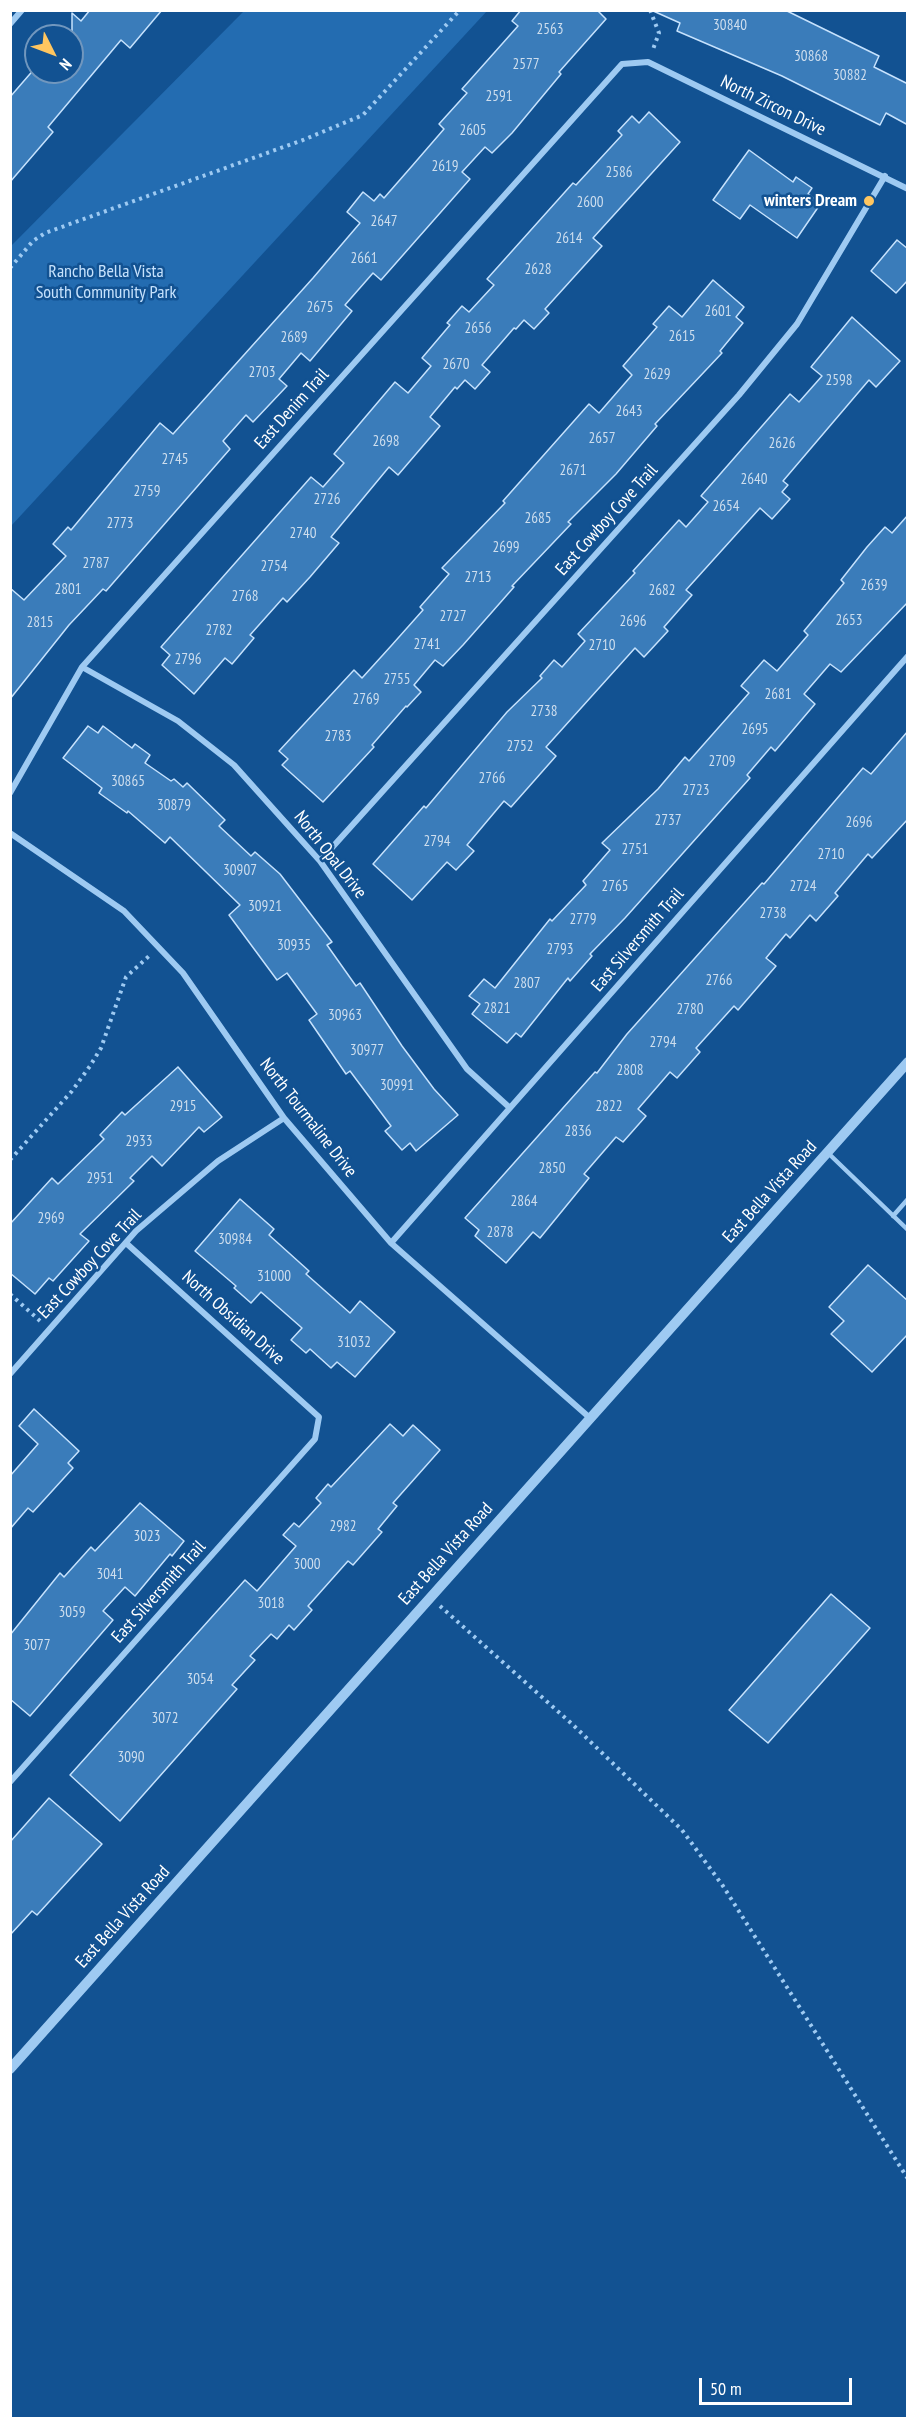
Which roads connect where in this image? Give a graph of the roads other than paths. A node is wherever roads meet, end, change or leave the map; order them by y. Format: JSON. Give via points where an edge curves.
{"nodes":[{"id":1,"x":22,"y":10,"type":"edge"},
{"id":2,"x":10,"y":24,"type":"edge"},
{"id":3,"x":621,"y":64,"type":"joint"},
{"id":4,"x":885,"y":176,"type":"junction"},
{"id":5,"x":908,"y":189,"type":"edge"},
{"id":6,"x":908,"y":656,"type":"edge"},
{"id":7,"x":82,"y":667,"type":"junction"},
{"id":8,"x":10,"y":793,"type":"edge"},
{"id":9,"x":10,"y":833,"type":"edge"},
{"id":10,"x":320,"y":861,"type":"junction"},
{"id":11,"x":908,"y":1062,"type":"edge"},
{"id":12,"x":510,"y":1108,"type":"junction"},
{"id":13,"x":284,"y":1118,"type":"junction"},
{"id":14,"x":827,"y":1152,"type":"junction"},
{"id":15,"x":908,"y":1199,"type":"edge"},
{"id":16,"x":893,"y":1216,"type":"junction"},
{"id":17,"x":908,"y":1230,"type":"edge"},
{"id":18,"x":126,"y":1243,"type":"junction"},
{"id":19,"x":390,"y":1243,"type":"junction"},
{"id":20,"x":10,"y":1374,"type":"edge"},
{"id":21,"x":319,"y":1417,"type":"joint"},
{"id":22,"x":590,"y":1418,"type":"junction"},
{"id":23,"x":10,"y":1782,"type":"edge"},
{"id":24,"x":10,"y":2069,"type":"edge"}],
"edges":[{"from":1,"to":2,"type":"street"},
{"from":3,"to":4,"type":"street","name":"North Zircon Drive","via":[[648,62]]},
{"from":3,"to":7,"type":"street","name":"East Denim Trail"},
{"from":4,"to":5,"type":"street","name":"North Zircon Drive"},
{"from":4,"to":10,"type":"street","name":"East Cowboy Cove Trail","via":[[797,324],[740,395]]},
{"from":6,"to":12,"type":"street","name":"East Silversmith Trail"},
{"from":7,"to":8,"type":"street","name":"East Denim Trail"},
{"from":7,"to":10,"type":"street","name":"North Opal Drive","via":[[178,721],[234,765]]},
{"from":9,"to":13,"type":"street","name":"North Tourmaline Drive","via":[[124,911],[159,947],[183,973]]},
{"from":10,"to":12,"type":"street","name":"North Opal Drive","via":[[467,1069]]},
{"from":11,"to":14,"type":"street","name":"East Bella Vista Road"},
{"from":12,"to":19,"type":"street","name":"East Silversmith Trail"},
{"from":13,"to":18,"type":"street","name":"East Cowboy Cove Trail","via":[[218,1161]]},
{"from":13,"to":19,"type":"street","name":"North Tourmaline Drive"},
{"from":14,"to":16,"type":"lane"},
{"from":14,"to":22,"type":"street","name":"East Bella Vista Road"},
{"from":15,"to":16,"type":"lane"},
{"from":16,"to":17,"type":"lane"},
{"from":18,"to":20,"type":"street","name":"East Cowboy Cove Trail"},
{"from":18,"to":21,"type":"street","name":"North Obsidian Drive"},
{"from":19,"to":22,"type":"street","name":"North Tourmaline Drive"},
{"from":21,"to":23,"type":"street","name":"East Silversmith Trail","via":[[315,1439]]},
{"from":22,"to":24,"type":"street","name":"East Bella Vista Road"}]}
